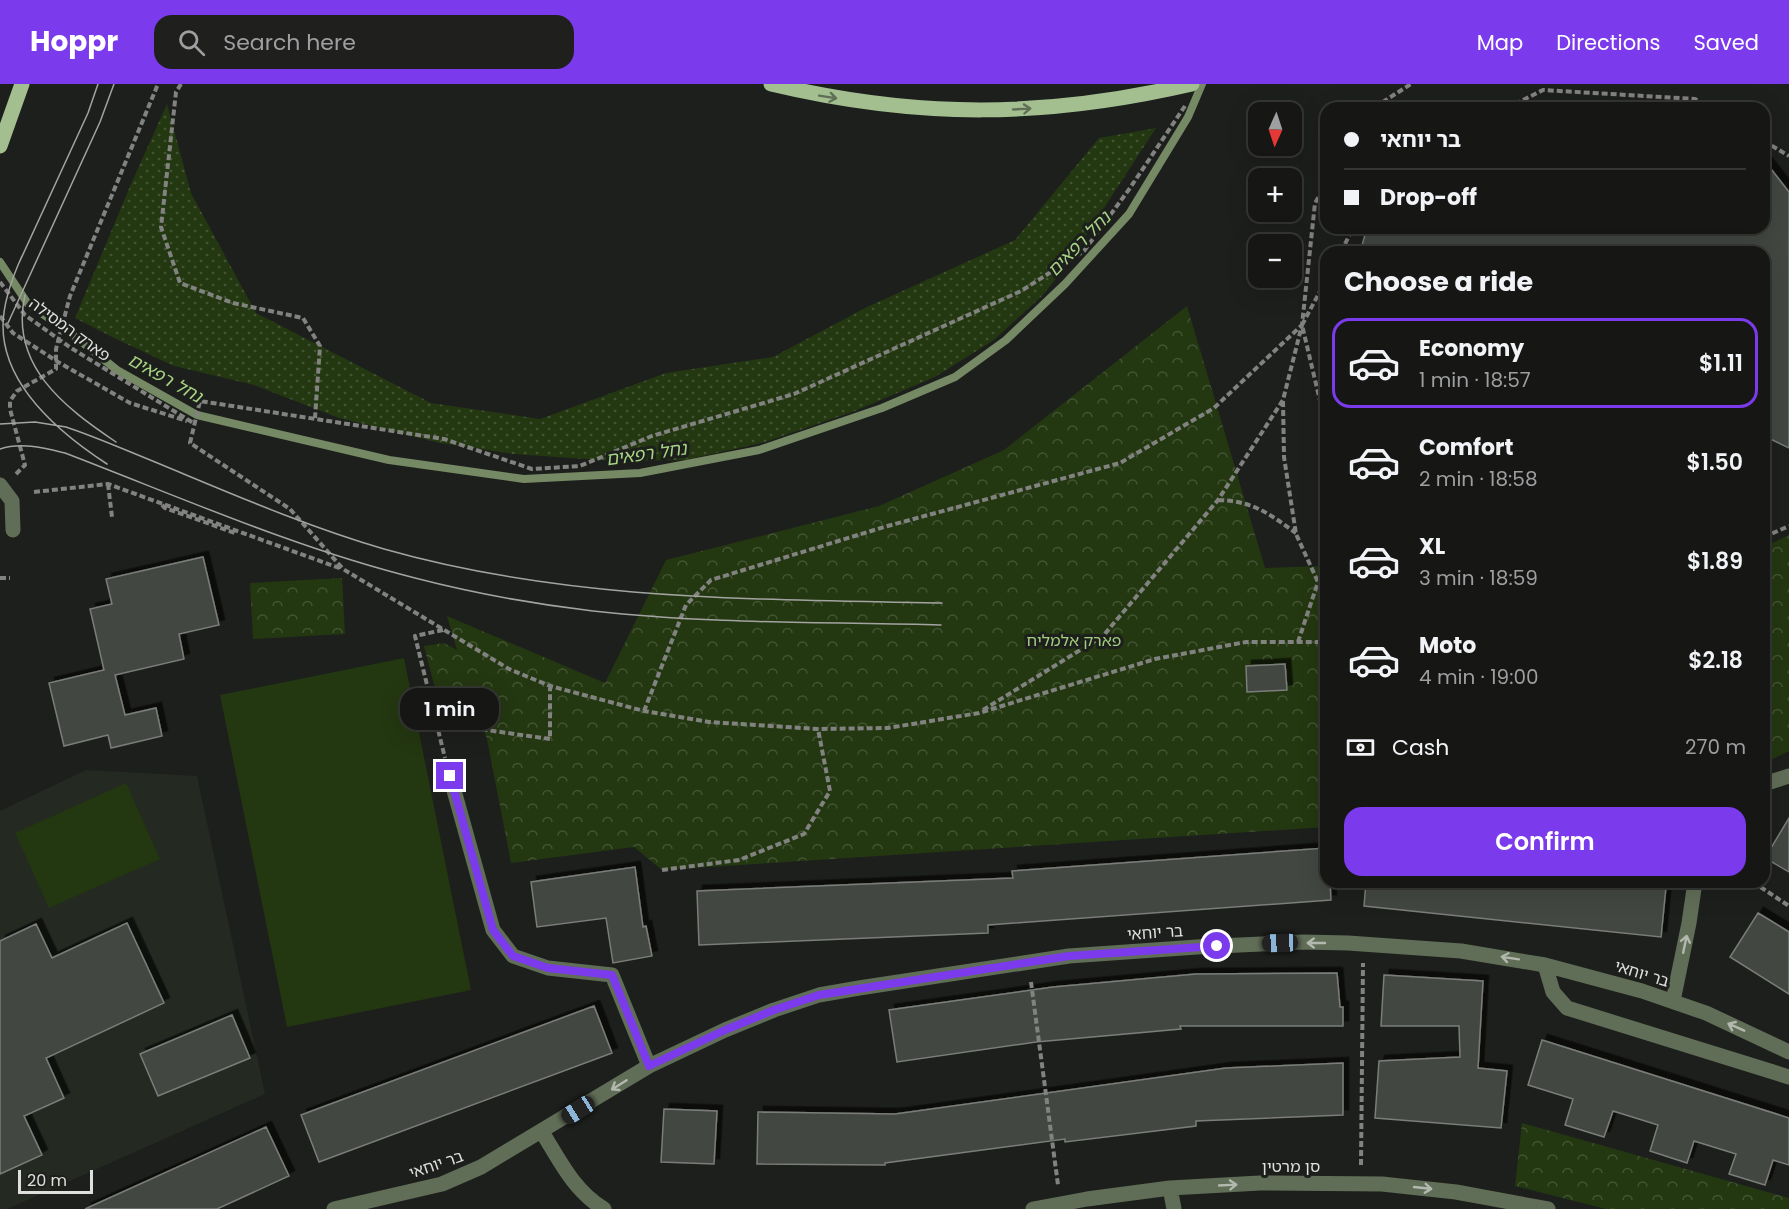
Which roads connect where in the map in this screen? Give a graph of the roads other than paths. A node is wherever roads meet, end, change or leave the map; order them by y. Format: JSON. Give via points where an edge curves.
{"nodes":[{"id":1,"x":22,"y":84,"type":"edge"},
{"id":2,"x":771,"y":84,"type":"edge"},
{"id":3,"x":1191,"y":92,"type":"edge"},
{"id":4,"x":0,"y":146,"type":"edge"},
{"id":5,"x":1,"y":487,"type":"edge"},
{"id":6,"x":13,"y":530,"type":"dead end"},
{"id":7,"x":450,"y":776,"type":"road end"},
{"id":8,"x":1789,"y":776,"type":"edge"},
{"id":9,"x":1770,"y":782,"type":"edge"},
{"id":10,"x":1694,"y":888,"type":"edge"},
{"id":11,"x":1545,"y":965,"type":"junction"},
{"id":12,"x":1673,"y":1001,"type":"junction"},
{"id":13,"x":1789,"y":1052,"type":"edge"},
{"id":14,"x":649,"y":1066,"type":"junction"},
{"id":15,"x":1789,"y":1077,"type":"edge"},
{"id":16,"x":542,"y":1132,"type":"junction"},
{"id":17,"x":1170,"y":1188,"type":"junction"},
{"id":18,"x":334,"y":1209,"type":"edge"},
{"id":19,"x":604,"y":1209,"type":"edge"},
{"id":20,"x":1033,"y":1209,"type":"edge"},
{"id":21,"x":1174,"y":1209,"type":"edge"},
{"id":22,"x":1548,"y":1209,"type":"edge"}],
"edges":[{"from":1,"to":4,"type":"main road"},
{"from":2,"to":3,"type":"main road","one_way":true,"via":[[875,104],[966,110],[1043,108],[1159,92]]},
{"from":5,"to":6,"type":"street","via":[[12,501]]},
{"from":7,"to":14,"type":"street","via":[[493,930],[513,956],[548,968],[612,975]]},
{"from":8,"to":9,"type":"street"},
{"from":12,"to":10,"type":"street","one_way":true},
{"from":11,"to":12,"type":"street","name":"בר יוחאי"},
{"from":11,"to":14,"type":"street","name":"בר יוחאי","one_way":true,"via":[[1461,951],[1302,942],[1069,956],[819,995],[725,1030]]},
{"from":11,"to":15,"type":"street","via":[[1553,992],[1567,1008]]},
{"from":13,"to":12,"type":"street","name":"בר יוחאי","one_way":true},
{"from":14,"to":16,"type":"street","name":"בר יוחאי","one_way":true},
{"from":16,"to":18,"type":"street","name":"בר יוחאי","via":[[442,1184]]},
{"from":16,"to":19,"type":"street","via":[[572,1182]]},
{"from":17,"to":20,"type":"street","name":"סן מרטין"},
{"from":17,"to":21,"type":"street"},
{"from":17,"to":22,"type":"street","name":"סן מרטין","one_way":true,"via":[[1382,1184],[1456,1192]]}]}
